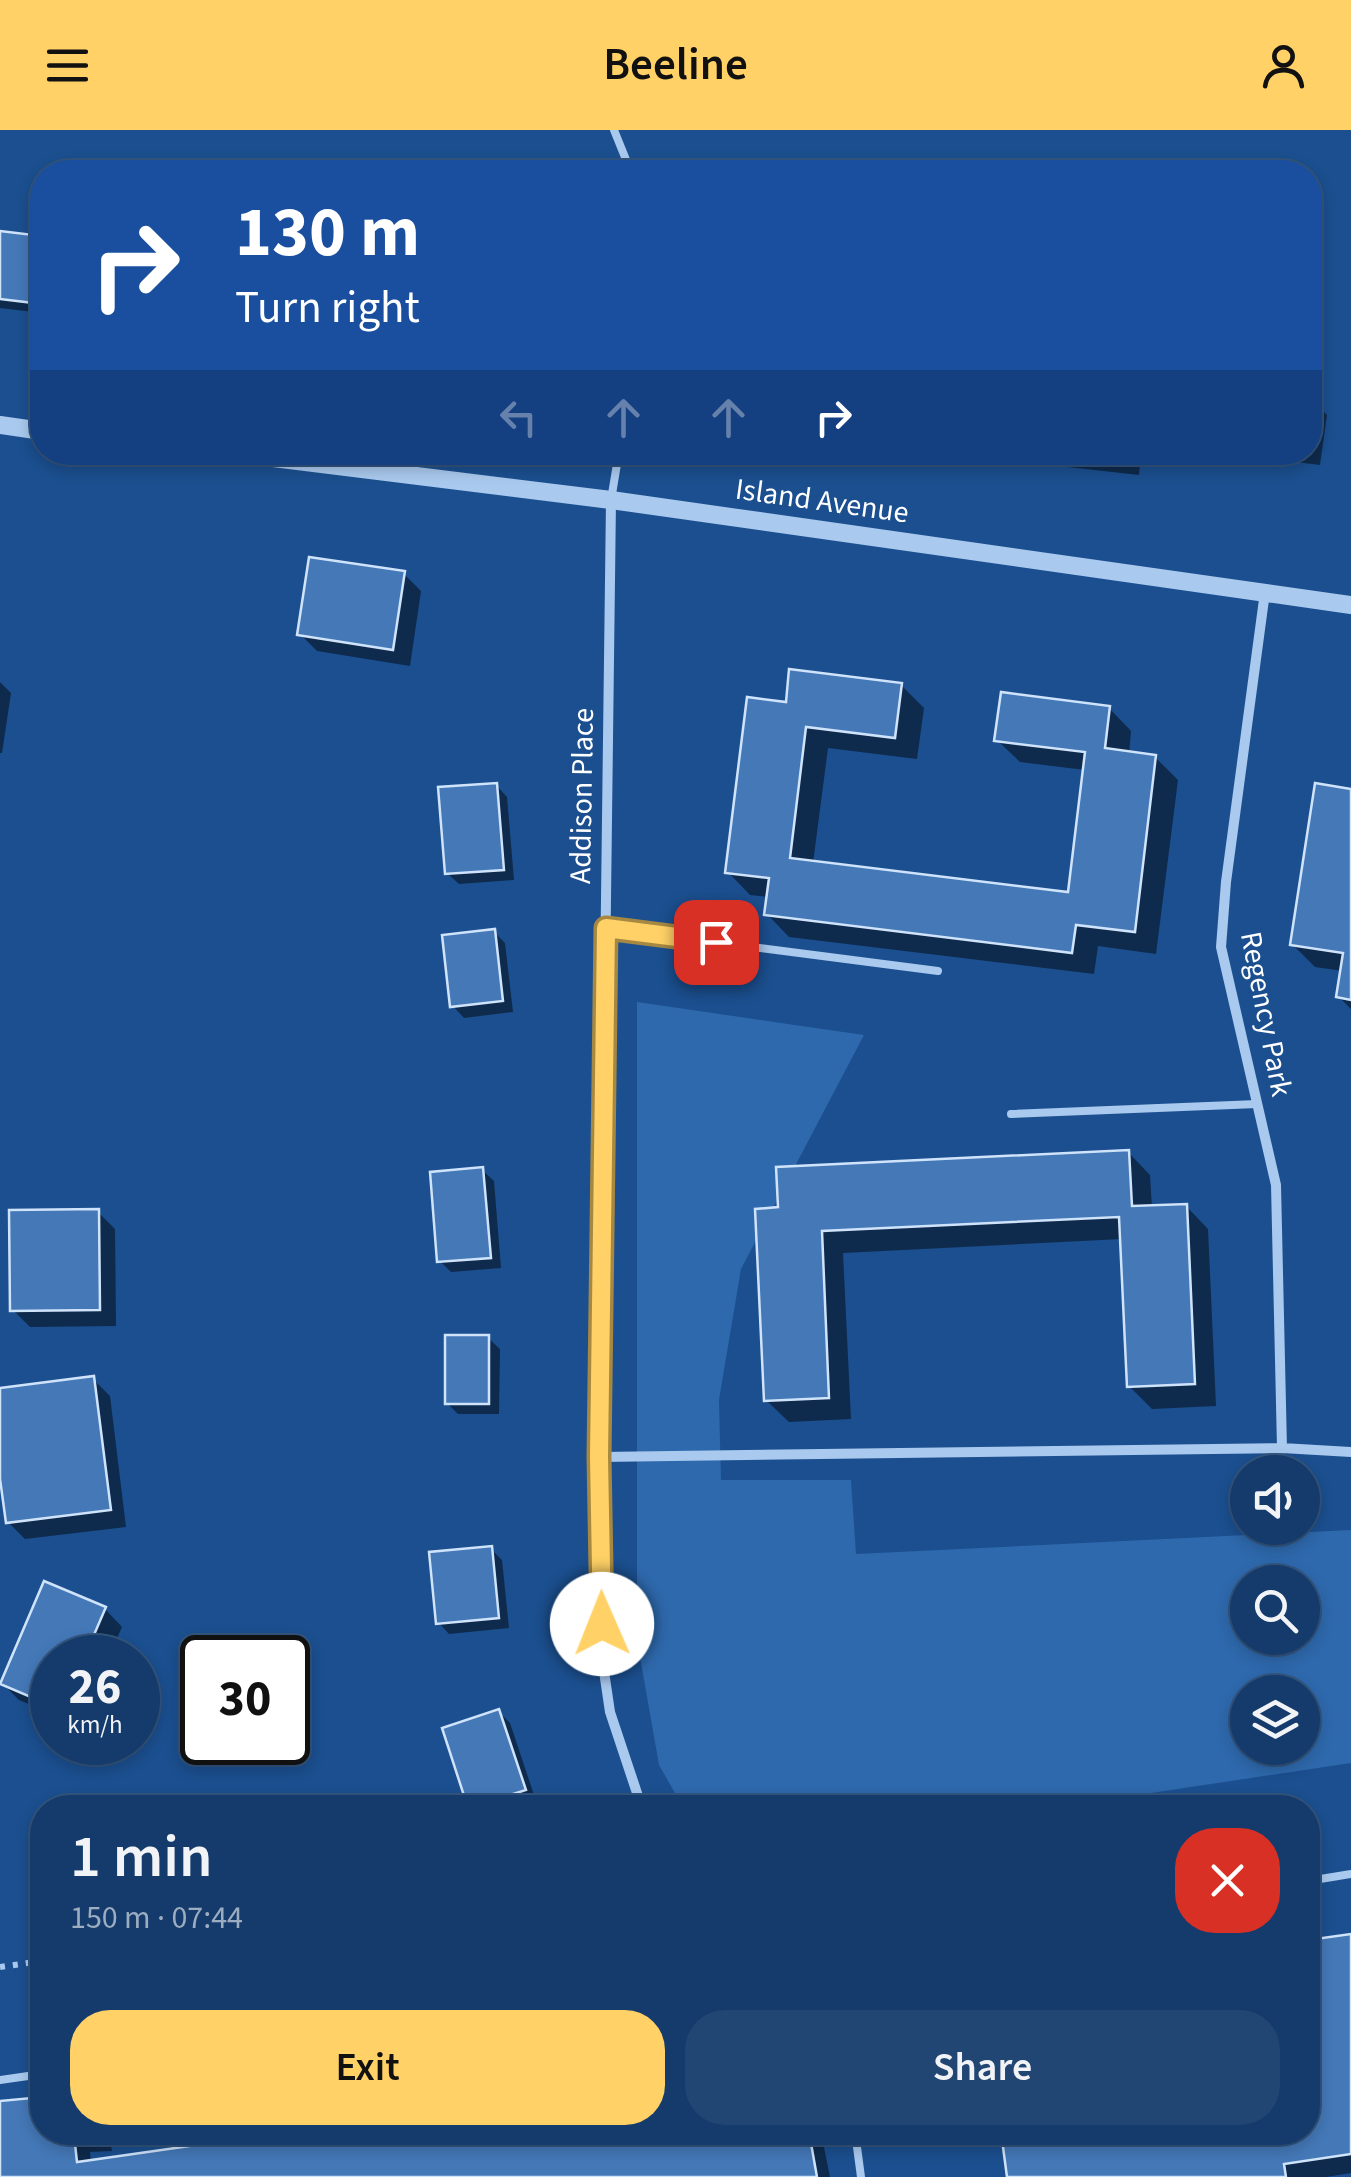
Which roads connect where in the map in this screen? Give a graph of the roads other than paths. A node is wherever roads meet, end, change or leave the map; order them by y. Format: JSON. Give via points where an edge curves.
{"nodes":[{"id":1,"x":614,"y":130,"type":"edge"},
{"id":2,"x":626,"y":160,"type":"edge"},
{"id":3,"x":0,"y":425,"type":"edge"},
{"id":4,"x":30,"y":429,"type":"edge"},
{"id":5,"x":329,"y":465,"type":"edge"},
{"id":6,"x":617,"y":465,"type":"edge"},
{"id":7,"x":611,"y":500,"type":"junction"},
{"id":8,"x":1265,"y":591,"type":"junction"},
{"id":9,"x":1351,"y":605,"type":"edge"},
{"id":10,"x":606,"y":928,"type":"junction"},
{"id":11,"x":938,"y":972,"type":"dead end"},
{"id":12,"x":1257,"y":1104,"type":"junction"},
{"id":13,"x":1011,"y":1114,"type":"dead end"},
{"id":14,"x":1282,"y":1448,"type":"junction"},
{"id":15,"x":1351,"y":1452,"type":"edge"},
{"id":16,"x":599,"y":1457,"type":"junction"},
{"id":17,"x":638,"y":1795,"type":"edge"},
{"id":18,"x":1351,"y":1874,"type":"edge"},
{"id":19,"x":1320,"y":1880,"type":"edge"},
{"id":20,"x":30,"y":2076,"type":"edge"},
{"id":21,"x":0,"y":2080,"type":"edge"},
{"id":22,"x":857,"y":2145,"type":"edge"},
{"id":23,"x":861,"y":2177,"type":"edge"}],
"edges":[{"from":1,"to":2,"type":"lane"},
{"from":3,"to":4,"type":"street"},
{"from":5,"to":7,"type":"street","name":"Island Avenue"},
{"from":6,"to":7,"type":"lane"},
{"from":7,"to":8,"type":"street","name":"Island Avenue"},
{"from":7,"to":10,"type":"street","name":"Addison Place"},
{"from":8,"to":9,"type":"street","name":"Island Avenue"},
{"from":8,"to":12,"type":"street","name":"Regency Park","via":[[1221,947]]},
{"from":10,"to":11,"type":"lane"},
{"from":10,"to":16,"type":"street","name":"Addison Place"},
{"from":12,"to":13,"type":"lane"},
{"from":12,"to":14,"type":"street","name":"Regency Park","via":[[1276,1185]]},
{"from":14,"to":15,"type":"street"},
{"from":14,"to":16,"type":"street"},
{"from":16,"to":17,"type":"street","name":"Addison Place","via":[[602,1658],[610,1712]]},
{"from":18,"to":19,"type":"lane"},
{"from":20,"to":21,"type":"lane"},
{"from":22,"to":23,"type":"lane"}]}
